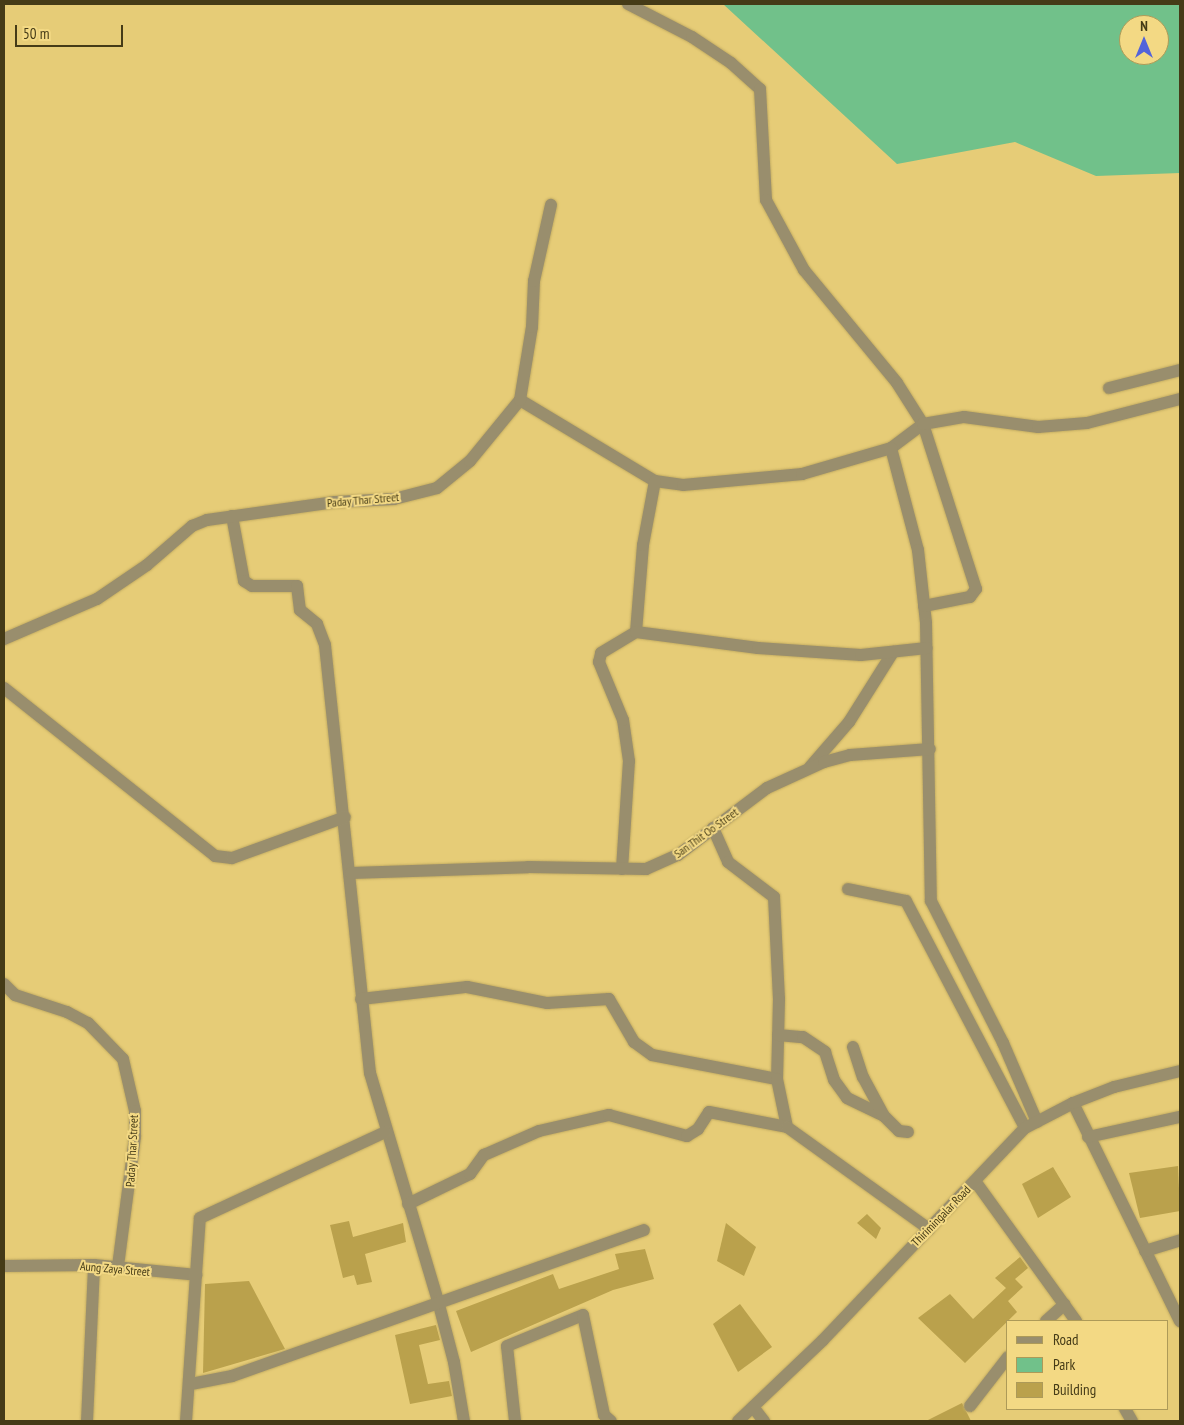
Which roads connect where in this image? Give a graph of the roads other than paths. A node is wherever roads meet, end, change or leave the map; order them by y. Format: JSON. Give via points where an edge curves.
{"nodes":[{"id":1,"x":628,"y":4,"type":"edge"},
{"id":2,"x":551,"y":204,"type":"dead end"},
{"id":3,"x":1180,"y":370,"type":"edge"},
{"id":4,"x":1109,"y":388,"type":"dead end"},
{"id":5,"x":1180,"y":399,"type":"edge"},
{"id":6,"x":520,"y":400,"type":"junction"},
{"id":7,"x":923,"y":424,"type":"junction"},
{"id":8,"x":891,"y":448,"type":"junction"},
{"id":9,"x":655,"y":481,"type":"junction"},
{"id":10,"x":232,"y":516,"type":"junction"},
{"id":11,"x":924,"y":606,"type":"junction"},
{"id":12,"x":636,"y":632,"type":"junction"},
{"id":13,"x":4,"y":639,"type":"edge"},
{"id":14,"x":927,"y":648,"type":"junction"},
{"id":15,"x":893,"y":652,"type":"junction"},
{"id":16,"x":4,"y":688,"type":"edge"},
{"id":17,"x":930,"y":749,"type":"junction"},
{"id":18,"x":808,"y":770,"type":"junction"},
{"id":19,"x":345,"y":817,"type":"junction"},
{"id":20,"x":714,"y":828,"type":"junction"},
{"id":21,"x":622,"y":869,"type":"junction"},
{"id":22,"x":351,"y":873,"type":"junction"},
{"id":23,"x":848,"y":889,"type":"dead end"},
{"id":24,"x":4,"y":984,"type":"edge"},
{"id":25,"x":361,"y":999,"type":"junction"},
{"id":26,"x":778,"y":1035,"type":"junction"},
{"id":27,"x":853,"y":1047,"type":"dead end"},
{"id":28,"x":1180,"y":1072,"type":"edge"},
{"id":29,"x":777,"y":1079,"type":"junction"},
{"id":30,"x":1072,"y":1103,"type":"junction"},
{"id":31,"x":884,"y":1116,"type":"junction"},
{"id":32,"x":1180,"y":1117,"type":"edge"},
{"id":33,"x":1037,"y":1122,"type":"junction"},
{"id":34,"x":787,"y":1127,"type":"junction"},
{"id":35,"x":1025,"y":1128,"type":"junction"},
{"id":36,"x":385,"y":1132,"type":"junction"},
{"id":37,"x":908,"y":1132,"type":"dead end"},
{"id":38,"x":1088,"y":1137,"type":"junction"},
{"id":39,"x":975,"y":1180,"type":"junction"},
{"id":40,"x":408,"y":1204,"type":"junction"},
{"id":41,"x":929,"y":1229,"type":"junction"},
{"id":42,"x":644,"y":1230,"type":"dead end"},
{"id":43,"x":1180,"y":1240,"type":"edge"},
{"id":44,"x":1145,"y":1251,"type":"junction"},
{"id":45,"x":94,"y":1265,"type":"junction"},
{"id":46,"x":4,"y":1266,"type":"edge"},
{"id":47,"x":118,"y":1267,"type":"junction"},
{"id":48,"x":196,"y":1275,"type":"junction"},
{"id":49,"x":438,"y":1301,"type":"junction"},
{"id":50,"x":1065,"y":1304,"type":"junction"},
{"id":51,"x":1047,"y":1320,"type":"edge"},
{"id":52,"x":1075,"y":1320,"type":"edge"},
{"id":53,"x":1180,"y":1322,"type":"edge"},
{"id":54,"x":1006,"y":1360,"type":"edge"},
{"id":55,"x":191,"y":1384,"type":"junction"},
{"id":56,"x":753,"y":1406,"type":"junction"},
{"id":57,"x":970,"y":1406,"type":"dead end"},
{"id":58,"x":1126,"y":1410,"type":"edge"},
{"id":59,"x":604,"y":1419,"type":"edge"},
{"id":60,"x":87,"y":1421,"type":"edge"},
{"id":61,"x":186,"y":1421,"type":"edge"},
{"id":62,"x":464,"y":1421,"type":"edge"},
{"id":63,"x":515,"y":1421,"type":"edge"},
{"id":64,"x":738,"y":1421,"type":"edge"},
{"id":65,"x":764,"y":1421,"type":"edge"},
{"id":66,"x":1132,"y":1421,"type":"edge"}],
"edges":[{"from":1,"to":7,"type":"street","via":[[731,63],[760,89],[766,200],[804,270],[897,383]]},
{"from":2,"to":6,"type":"street","via":[[534,281],[532,327]]},
{"from":3,"to":4,"type":"street"},
{"from":5,"to":7,"type":"street","via":[[1087,423],[1038,427],[964,417]]},
{"from":6,"to":9,"type":"street"},
{"from":6,"to":10,"type":"street","name":"Paday Thar Street","via":[[470,461],[437,488],[394,499],[335,502]]},
{"from":7,"to":8,"type":"street"},
{"from":7,"to":11,"type":"street","via":[[976,588],[970,597]]},
{"from":8,"to":9,"type":"street","via":[[802,474],[683,485]]},
{"from":8,"to":11,"type":"street","via":[[918,550]]},
{"from":9,"to":12,"type":"street","via":[[643,545]]},
{"from":10,"to":13,"type":"street","name":"Paday Thar Street","via":[[192,526],[147,565],[97,599]]},
{"from":10,"to":19,"type":"street","via":[[244,581],[252,586],[297,586],[300,610],[317,624],[325,646]]},
{"from":11,"to":14,"type":"street"},
{"from":12,"to":15,"type":"street","via":[[758,648],[861,656]]},
{"from":12,"to":21,"type":"street","via":[[601,653],[599,662],[623,720],[629,761]]},
{"from":14,"to":15,"type":"street"},
{"from":14,"to":17,"type":"street"},
{"from":15,"to":18,"type":"street","via":[[849,722]]},
{"from":16,"to":19,"type":"street","via":[[215,856],[232,858]]},
{"from":17,"to":18,"type":"street","name":"San Thit Oo Street","via":[[850,755]]},
{"from":17,"to":33,"type":"street","via":[[931,901],[1003,1043]]},
{"from":18,"to":20,"type":"street","name":"San Thit Oo Street","via":[[767,788]]},
{"from":19,"to":22,"type":"street"},
{"from":20,"to":21,"type":"street","name":"San Thit Oo Street","via":[[678,854],[646,869]]},
{"from":20,"to":26,"type":"street","via":[[728,862],[774,897]]},
{"from":21,"to":22,"type":"street","name":"San Thit Oo Street"},
{"from":22,"to":25,"type":"street"},
{"from":23,"to":35,"type":"street","via":[[906,900]]},
{"from":24,"to":47,"type":"street","name":"Paday Thar Street","via":[[15,995],[67,1012],[88,1024],[123,1059],[135,1111],[135,1137]]},
{"from":25,"to":29,"type":"street","via":[[468,987],[547,1003],[603,997],[614,1002],[634,1042],[652,1055]]},
{"from":25,"to":36,"type":"street","via":[[370,1073]]},
{"from":26,"to":29,"type":"street"},
{"from":26,"to":31,"type":"street","via":[[803,1037],[824,1052],[834,1080],[847,1098]]},
{"from":27,"to":31,"type":"street","via":[[863,1077]]},
{"from":28,"to":30,"type":"street","name":"Thirimingalar Road","via":[[1114,1087]]},
{"from":29,"to":34,"type":"street"},
{"from":30,"to":33,"type":"street","name":"Thirimingalar Road"},
{"from":30,"to":38,"type":"street"},
{"from":31,"to":37,"type":"street","via":[[899,1131]]},
{"from":32,"to":38,"type":"street"},
{"from":33,"to":35,"type":"street","name":"Thirimingalar Road"},
{"from":34,"to":40,"type":"street","via":[[709,1112],[698,1129],[687,1136],[609,1115],[539,1131],[507,1143],[484,1155],[470,1174]]},
{"from":34,"to":41,"type":"street"},
{"from":35,"to":39,"type":"street","name":"Thirimingalar Road"},
{"from":36,"to":40,"type":"street"},
{"from":36,"to":48,"type":"street","via":[[200,1218]]},
{"from":38,"to":44,"type":"street"},
{"from":39,"to":41,"type":"street","name":"Thirimingalar Road"},
{"from":39,"to":50,"type":"street"},
{"from":40,"to":49,"type":"street"},
{"from":41,"to":56,"type":"street","name":"Thirimingalar Road","via":[[823,1340]]},
{"from":42,"to":49,"type":"street"},
{"from":43,"to":44,"type":"street"},
{"from":44,"to":53,"type":"street"},
{"from":45,"to":46,"type":"street","name":"Aung Zaya Street"},
{"from":45,"to":47,"type":"street","name":"Aung Zaya Street"},
{"from":45,"to":60,"type":"street"},
{"from":47,"to":48,"type":"street","name":"Aung Zaya Street"},
{"from":48,"to":55,"type":"street"},
{"from":49,"to":55,"type":"street","via":[[232,1376]]},
{"from":49,"to":62,"type":"street"},
{"from":50,"to":51,"type":"street"},
{"from":50,"to":52,"type":"street"},
{"from":54,"to":57,"type":"street"},
{"from":55,"to":61,"type":"street"},
{"from":56,"to":64,"type":"street","name":"Thirimingalar Road"},
{"from":56,"to":65,"type":"street"},
{"from":58,"to":66,"type":"street"},
{"from":59,"to":63,"type":"street","via":[[583,1314],[507,1346]]}]}
